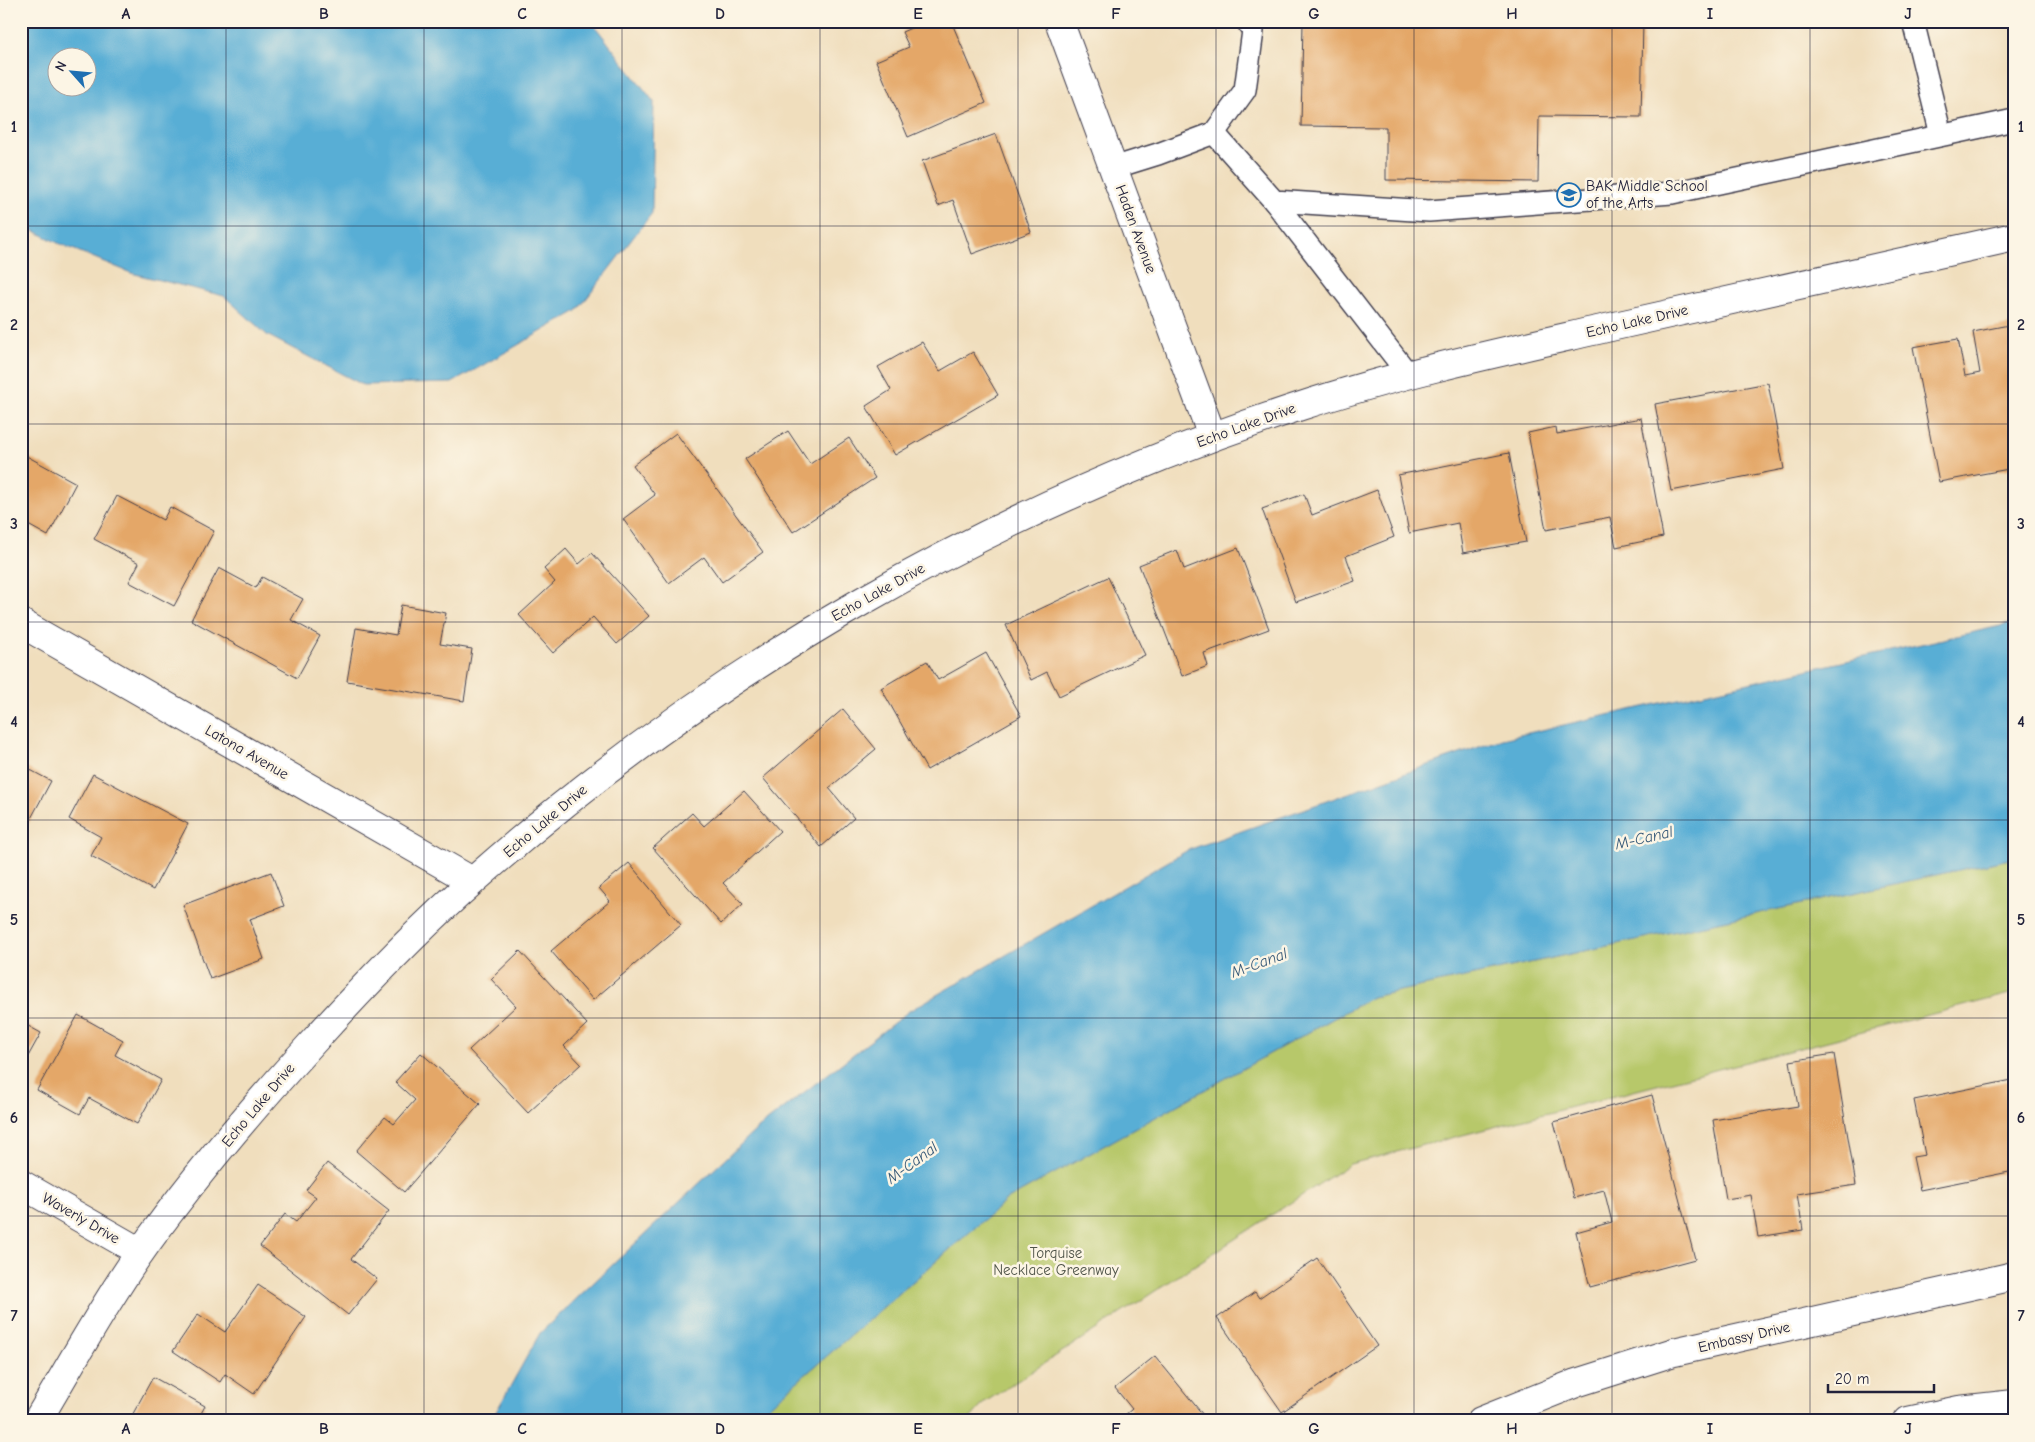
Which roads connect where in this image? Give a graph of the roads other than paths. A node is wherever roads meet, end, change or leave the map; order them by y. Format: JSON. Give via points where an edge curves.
{"nodes":[{"id":1,"x":1059,"y":21,"type":"edge"},
{"id":2,"x":1247,"y":21,"type":"edge"},
{"id":3,"x":1913,"y":21,"type":"edge"},
{"id":4,"x":2014,"y":120,"type":"edge"},
{"id":5,"x":1214,"y":133,"type":"junction"},
{"id":6,"x":1941,"y":135,"type":"junction"},
{"id":7,"x":1113,"y":168,"type":"junction"},
{"id":8,"x":1274,"y":201,"type":"junction"},
{"id":9,"x":2014,"y":237,"type":"edge"},
{"id":10,"x":1408,"y":374,"type":"junction"},
{"id":11,"x":1212,"y":436,"type":"junction"},
{"id":12,"x":21,"y":623,"type":"edge"},
{"id":13,"x":472,"y":881,"type":"junction"},
{"id":14,"x":21,"y":1184,"type":"edge"},
{"id":15,"x":140,"y":1252,"type":"junction"},
{"id":16,"x":2014,"y":1276,"type":"edge"},
{"id":17,"x":2014,"y":1404,"type":"edge"},
{"id":18,"x":1960,"y":1416,"type":"edge"},
{"id":19,"x":37,"y":1421,"type":"edge"},
{"id":20,"x":1481,"y":1421,"type":"edge"},
{"id":21,"x":1908,"y":1421,"type":"edge"}],
"edges":[{"from":1,"to":7,"type":"street","name":"Haden Avenue"},
{"from":2,"to":5,"type":"lane","via":[[1253,30],[1245,90]]},
{"from":3,"to":6,"type":"lane"},
{"from":4,"to":6,"type":"lane"},
{"from":5,"to":7,"type":"lane"},
{"from":5,"to":8,"type":"lane"},
{"from":6,"to":8,"type":"lane","via":[[1672,193],[1429,211]]},
{"from":7,"to":11,"type":"street","name":"Haden Avenue"},
{"from":8,"to":10,"type":"lane"},
{"from":9,"to":10,"type":"street","name":"Echo Lake Drive"},
{"from":10,"to":11,"type":"street","name":"Echo Lake Drive","via":[[1304,404]]},
{"from":11,"to":13,"type":"street","name":"Echo Lake Drive","via":[[1079,490],[954,549],[834,616],[718,690],[606,771]]},
{"from":12,"to":13,"type":"street","name":"Latona Avenue"},
{"from":13,"to":15,"type":"street","name":"Echo Lake Drive","via":[[373,976],[257,1103]]},
{"from":14,"to":15,"type":"street","name":"Waverly Drive"},
{"from":15,"to":19,"type":"street","name":"Echo Lake Drive"},
{"from":16,"to":20,"type":"street","name":"Embassy Drive","via":[[1674,1352],[1576,1382]]},
{"from":17,"to":18,"type":"street"},
{"from":18,"to":21,"type":"street"}]}
